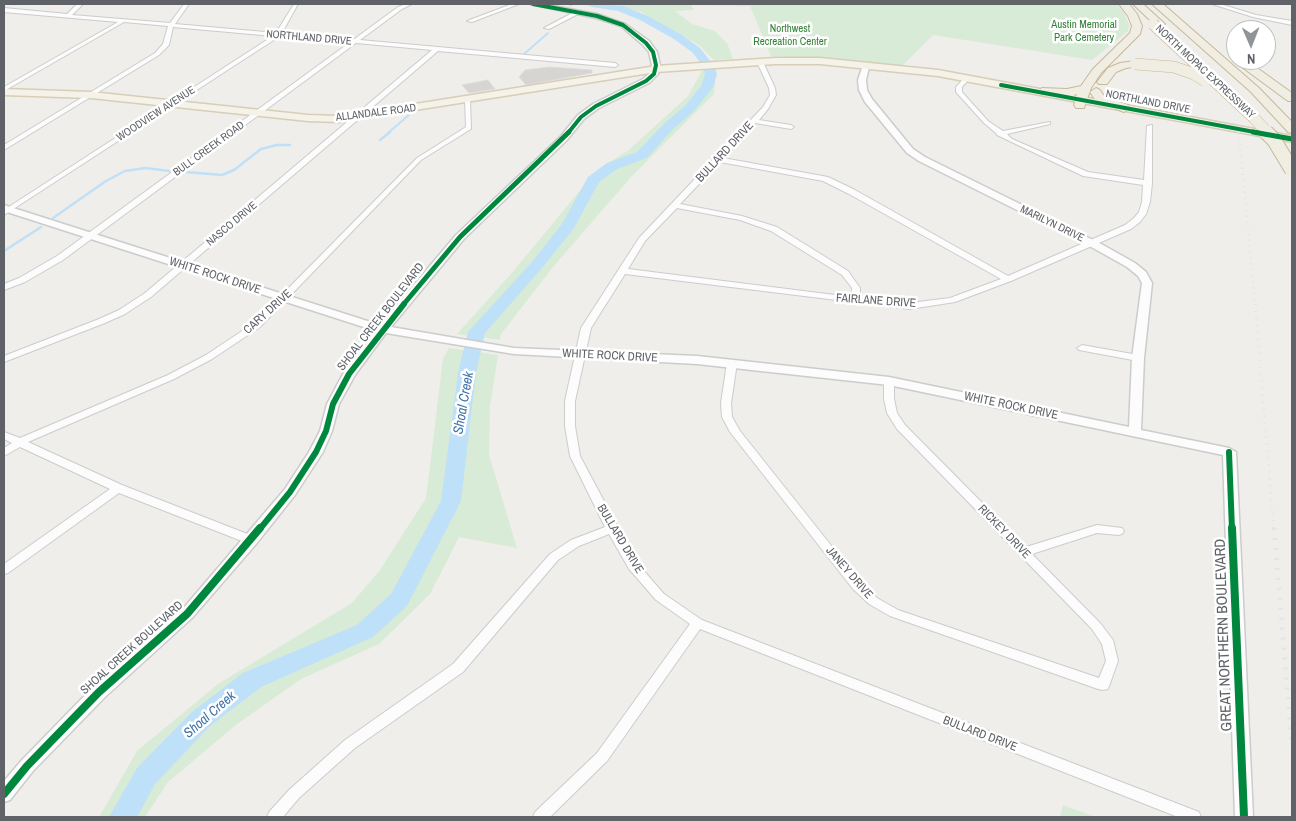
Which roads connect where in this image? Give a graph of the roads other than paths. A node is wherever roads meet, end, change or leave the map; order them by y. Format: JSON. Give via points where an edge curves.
{"nodes":[{"id":1,"x":80,"y":4,"type":"edge"},
{"id":2,"x":187,"y":4,"type":"edge"},
{"id":3,"x":296,"y":4,"type":"edge"},
{"id":4,"x":410,"y":4,"type":"edge"},
{"id":5,"x":516,"y":4,"type":"edge"},
{"id":6,"x":533,"y":4,"type":"edge"},
{"id":7,"x":1124,"y":4,"type":"edge"},
{"id":8,"x":1130,"y":4,"type":"edge"},
{"id":9,"x":1138,"y":4,"type":"edge"},
{"id":10,"x":1157,"y":4,"type":"edge"},
{"id":11,"x":1165,"y":4,"type":"edge"},
{"id":12,"x":1215,"y":4,"type":"edge"},
{"id":13,"x":4,"y":10,"type":"edge"},
{"id":14,"x":578,"y":12,"type":"junction"},
{"id":15,"x":68,"y":16,"type":"junction"},
{"id":16,"x":123,"y":21,"type":"junction"},
{"id":17,"x":470,"y":21,"type":"dead end"},
{"id":18,"x":1292,"y":23,"type":"edge"},
{"id":19,"x":1156,"y":24,"type":"junction"},
{"id":20,"x":1188,"y":24,"type":"junction"},
{"id":21,"x":171,"y":25,"type":"junction"},
{"id":22,"x":546,"y":28,"type":"dead end"},
{"id":23,"x":278,"y":35,"type":"junction"},
{"id":24,"x":354,"y":42,"type":"junction"},
{"id":25,"x":437,"y":49,"type":"junction"},
{"id":26,"x":1226,"y":50,"type":"edge"},
{"id":27,"x":760,"y":62,"type":"junction"},
{"id":28,"x":615,"y":65,"type":"dead end"},
{"id":29,"x":866,"y":67,"type":"junction"},
{"id":30,"x":656,"y":69,"type":"junction"},
{"id":31,"x":1253,"y":70,"type":"edge"},
{"id":32,"x":625,"y":74,"type":"junction"},
{"id":33,"x":964,"y":80,"type":"junction"},
{"id":34,"x":646,"y":81,"type":"junction"},
{"id":35,"x":4,"y":91,"type":"edge"},
{"id":36,"x":1042,"y":92,"type":"joint"},
{"id":37,"x":91,"y":95,"type":"junction"},
{"id":38,"x":1086,"y":97,"type":"junction"},
{"id":39,"x":1292,"y":98,"type":"edge"},
{"id":40,"x":466,"y":100,"type":"junction"},
{"id":41,"x":173,"y":103,"type":"junction"},
{"id":42,"x":1240,"y":104,"type":"junction"},
{"id":43,"x":1124,"y":108,"type":"joint"},
{"id":44,"x":259,"y":112,"type":"junction"},
{"id":45,"x":358,"y":117,"type":"junction"},
{"id":46,"x":754,"y":120,"type":"junction"},
{"id":47,"x":1292,"y":120,"type":"edge"},
{"id":48,"x":1048,"y":123,"type":"dead end"},
{"id":49,"x":1150,"y":126,"type":"dead end"},
{"id":50,"x":791,"y":127,"type":"dead end"},
{"id":51,"x":1292,"y":129,"type":"edge"},
{"id":52,"x":999,"y":134,"type":"junction"},
{"id":53,"x":1292,"y":139,"type":"edge"},
{"id":54,"x":1292,"y":147,"type":"edge"},
{"id":55,"x":4,"y":148,"type":"edge"},
{"id":56,"x":1292,"y":153,"type":"edge"},
{"id":57,"x":718,"y":159,"type":"junction"},
{"id":58,"x":1292,"y":170,"type":"edge"},
{"id":59,"x":1148,"y":184,"type":"junction"},
{"id":60,"x":675,"y":205,"type":"junction"},
{"id":61,"x":6,"y":210,"type":"edge"},
{"id":62,"x":92,"y":235,"type":"junction"},
{"id":63,"x":1090,"y":243,"type":"junction"},
{"id":64,"x":184,"y":265,"type":"junction"},
{"id":65,"x":624,"y":271,"type":"junction"},
{"id":66,"x":1008,"y":279,"type":"junction"},
{"id":67,"x":4,"y":287,"type":"edge"},
{"id":68,"x":285,"y":298,"type":"junction"},
{"id":69,"x":855,"y":300,"type":"junction"},
{"id":70,"x":383,"y":329,"type":"junction"},
{"id":71,"x":1082,"y":348,"type":"dead end"},
{"id":72,"x":580,"y":355,"type":"junction"},
{"id":73,"x":1138,"y":358,"type":"junction"},
{"id":74,"x":4,"y":360,"type":"edge"},
{"id":75,"x":732,"y":363,"type":"junction"},
{"id":76,"x":889,"y":381,"type":"junction"},
{"id":77,"x":1135,"y":432,"type":"junction"},
{"id":78,"x":4,"y":436,"type":"edge"},
{"id":79,"x":20,"y":442,"type":"junction"},
{"id":80,"x":1229,"y":452,"type":"joint"},
{"id":81,"x":4,"y":454,"type":"edge"},
{"id":82,"x":118,"y":488,"type":"junction"},
{"id":83,"x":612,"y":530,"type":"junction"},
{"id":84,"x":1118,"y":531,"type":"dead end"},
{"id":85,"x":251,"y":540,"type":"junction"},
{"id":86,"x":1024,"y":552,"type":"junction"},
{"id":87,"x":4,"y":570,"type":"edge"},
{"id":88,"x":698,"y":624,"type":"junction"},
{"id":89,"x":1103,"y":685,"type":"joint"},
{"id":90,"x":4,"y":794,"type":"edge"},
{"id":91,"x":274,"y":817,"type":"edge"},
{"id":92,"x":540,"y":817,"type":"edge"},
{"id":93,"x":1194,"y":817,"type":"edge"},
{"id":94,"x":1244,"y":817,"type":"edge"}],
"edges":[{"from":1,"to":15,"type":"street"},
{"from":2,"to":21,"type":"street"},
{"from":3,"to":23,"type":"street","name":"WOODVIEW AVENUE"},
{"from":4,"to":24,"type":"street","name":"BULL CREEK ROAD"},
{"from":5,"to":17,"type":"street"},
{"from":6,"to":14,"type":"street"},
{"from":7,"to":38,"type":"highway","via":[[1137,26],[1135,34],[1103,64]]},
{"from":8,"to":19,"type":"highway","name":"NORTH MOPAC EXPRESSWAY"},
{"from":9,"to":19,"type":"highway"},
{"from":10,"to":51,"type":"highway","via":[[1255,90]]},
{"from":11,"to":20,"type":"highway","name":"NORTH MOPAC EXPRESSWAY"},
{"from":12,"to":18,"type":"street"},
{"from":13,"to":15,"type":"street","name":"NORTHLAND DRIVE"},
{"from":14,"to":22,"type":"street"},
{"from":14,"to":30,"type":"street","via":[[612,20],[629,29],[653,52]]},
{"from":15,"to":16,"type":"street","name":"NORTHLAND DRIVE"},
{"from":16,"to":21,"type":"street","name":"NORTHLAND DRIVE"},
{"from":16,"to":35,"type":"street"},
{"from":19,"to":42,"type":"highway","name":"NORTH MOPAC EXPRESSWAY","bridge":true},
{"from":19,"to":56,"type":"highway","via":[[1261,115]]},
{"from":20,"to":26,"type":"highway"},
{"from":20,"to":47,"type":"highway","name":"NORTH MOPAC EXPRESSWAY","via":[[1255,82]]},
{"from":21,"to":23,"type":"street","name":"NORTHLAND DRIVE"},
{"from":21,"to":37,"type":"street","via":[[162,50]]},
{"from":23,"to":24,"type":"street","name":"NORTHLAND DRIVE"},
{"from":23,"to":41,"type":"street","name":"WOODVIEW AVENUE"},
{"from":24,"to":25,"type":"street","name":"NORTHLAND DRIVE"},
{"from":24,"to":44,"type":"street","name":"BULL CREEK ROAD"},
{"from":25,"to":28,"type":"street","name":"NORTHLAND DRIVE"},
{"from":25,"to":45,"type":"street","name":"NASCO DRIVE"},
{"from":27,"to":29,"type":"main road","name":"NORTHLAND DRIVE"},
{"from":27,"to":30,"type":"main road","name":"NORTHLAND DRIVE"},
{"from":27,"to":46,"type":"street","name":"BULLARD DRIVE","via":[[772,95],[766,108]]},
{"from":29,"to":33,"type":"main road","name":"NORTHLAND DRIVE"},
{"from":29,"to":63,"type":"street","name":"MARILYN DRIVE","via":[[862,80],[868,100],[910,151]]},
{"from":30,"to":32,"type":"main road","name":"ALLANDALE ROAD"},
{"from":30,"to":34,"type":"street","name":"SHOAL CREEK BOULEVARD"},
{"from":31,"to":39,"type":"highway"},
{"from":32,"to":34,"type":"main road"},
{"from":32,"to":40,"type":"main road","name":"ALLANDALE ROAD"},
{"from":33,"to":36,"type":"main road","name":"NORTHLAND DRIVE"},
{"from":33,"to":38,"type":"main road","name":"NORTHLAND DRIVE"},
{"from":33,"to":52,"type":"street","via":[[959,92],[962,97]]},
{"from":34,"to":70,"type":"street","name":"SHOAL CREEK BOULEVARD","via":[[596,106],[581,118],[460,237]]},
{"from":35,"to":37,"type":"main road","name":"ALLANDALE ROAD"},
{"from":36,"to":38,"type":"highway"},
{"from":37,"to":41,"type":"main road","name":"ALLANDALE ROAD"},
{"from":37,"to":55,"type":"street"},
{"from":38,"to":42,"type":"highway","bridge":true,"via":[[1112,70],[1135,64],[1164,65],[1185,70]]},
{"from":38,"to":43,"type":"highway","via":[[1100,98]]},
{"from":38,"to":54,"type":"main road","name":"NORTHLAND DRIVE"},
{"from":40,"to":45,"type":"main road","name":"ALLANDALE ROAD"},
{"from":40,"to":68,"type":"street","name":"CARY DRIVE","via":[[469,128],[419,159]]},
{"from":41,"to":44,"type":"main road","name":"ALLANDALE ROAD"},
{"from":41,"to":61,"type":"street","name":"WOODVIEW AVENUE"},
{"from":42,"to":58,"type":"highway","name":"NORTH MOPAC EXPRESSWAY","bridge":true,"via":[[1268,134]]},
{"from":43,"to":53,"type":"main road","name":"NORTHLAND DRIVE"},
{"from":44,"to":45,"type":"main road","name":"ALLANDALE ROAD","via":[[322,119]]},
{"from":44,"to":62,"type":"street","name":"BULL CREEK ROAD"},
{"from":45,"to":64,"type":"street","name":"NASCO DRIVE"},
{"from":46,"to":50,"type":"street"},
{"from":46,"to":57,"type":"street","name":"BULLARD DRIVE"},
{"from":48,"to":52,"type":"street"},
{"from":49,"to":59,"type":"street","name":"FAIRLANE DRIVE"},
{"from":52,"to":59,"type":"street","via":[[1086,174]]},
{"from":57,"to":60,"type":"street","name":"BULLARD DRIVE"},
{"from":57,"to":66,"type":"street","via":[[824,179]]},
{"from":59,"to":63,"type":"street","name":"FAIRLANE DRIVE","via":[[1143,212],[1137,220]]},
{"from":60,"to":65,"type":"street","name":"BULLARD DRIVE","via":[[642,240]]},
{"from":60,"to":69,"type":"street","via":[[742,218],[774,229],[845,273],[856,288]]},
{"from":61,"to":62,"type":"street","name":"WHITE ROCK DRIVE"},
{"from":62,"to":64,"type":"street","name":"WHITE ROCK DRIVE"},
{"from":62,"to":67,"type":"street","name":"BULL CREEK ROAD","via":[[41,270]]},
{"from":63,"to":66,"type":"street","name":"FAIRLANE DRIVE"},
{"from":63,"to":73,"type":"street","name":"MARILYN DRIVE","via":[[1131,264],[1148,283]]},
{"from":64,"to":68,"type":"street","name":"WHITE ROCK DRIVE"},
{"from":64,"to":74,"type":"street","name":"NASCO DRIVE","via":[[148,296],[122,312]]},
{"from":65,"to":69,"type":"street","name":"FAIRLANE DRIVE"},
{"from":65,"to":72,"type":"street","name":"BULLARD DRIVE","via":[[586,328]]},
{"from":66,"to":69,"type":"street","name":"FAIRLANE DRIVE","via":[[932,304],[910,306]]},
{"from":68,"to":70,"type":"street","name":"WHITE ROCK DRIVE"},
{"from":68,"to":79,"type":"street","name":"CARY DRIVE","via":[[257,325],[209,357],[171,377]]},
{"from":70,"to":72,"type":"street","name":"WHITE ROCK DRIVE","via":[[492,347]]},
{"from":70,"to":85,"type":"street","name":"SHOAL CREEK BOULEVARD","via":[[340,388],[326,431],[304,473]]},
{"from":71,"to":73,"type":"street"},
{"from":72,"to":75,"type":"street","name":"WHITE ROCK DRIVE"},
{"from":72,"to":83,"type":"street","name":"BULLARD DRIVE","via":[[570,401],[575,456]]},
{"from":73,"to":77,"type":"street","name":"MARILYN DRIVE"},
{"from":75,"to":76,"type":"street","name":"WHITE ROCK DRIVE"},
{"from":75,"to":89,"type":"street","name":"JANEY DRIVE","via":[[726,403],[727,417],[735,432],[857,586],[873,601],[894,613]]},
{"from":76,"to":77,"type":"street","name":"WHITE ROCK DRIVE"},
{"from":76,"to":86,"type":"street","name":"RICKEY DRIVE","via":[[892,413],[901,427]]},
{"from":77,"to":80,"type":"street","name":"WHITE ROCK DRIVE"},
{"from":78,"to":79,"type":"street"},
{"from":79,"to":81,"type":"street","name":"CARY DRIVE"},
{"from":79,"to":82,"type":"street"},
{"from":80,"to":94,"type":"street","name":"GREAT NORTHERN BOULEVARD"},
{"from":82,"to":85,"type":"street"},
{"from":82,"to":87,"type":"street"},
{"from":83,"to":88,"type":"street","name":"BULLARD DRIVE","via":[[633,566],[660,597]]},
{"from":83,"to":91,"type":"street","via":[[575,543],[554,557],[458,668],[350,744],[294,794]]},
{"from":84,"to":86,"type":"street","via":[[1097,528]]},
{"from":85,"to":90,"type":"street","name":"SHOAL CREEK BOULEVARD","via":[[187,614],[99,692]]},
{"from":86,"to":89,"type":"street","name":"RICKEY DRIVE","via":[[1096,626],[1108,644],[1112,661]]},
{"from":88,"to":92,"type":"street","via":[[602,757]]},
{"from":88,"to":93,"type":"street","name":"BULLARD DRIVE"}]}
